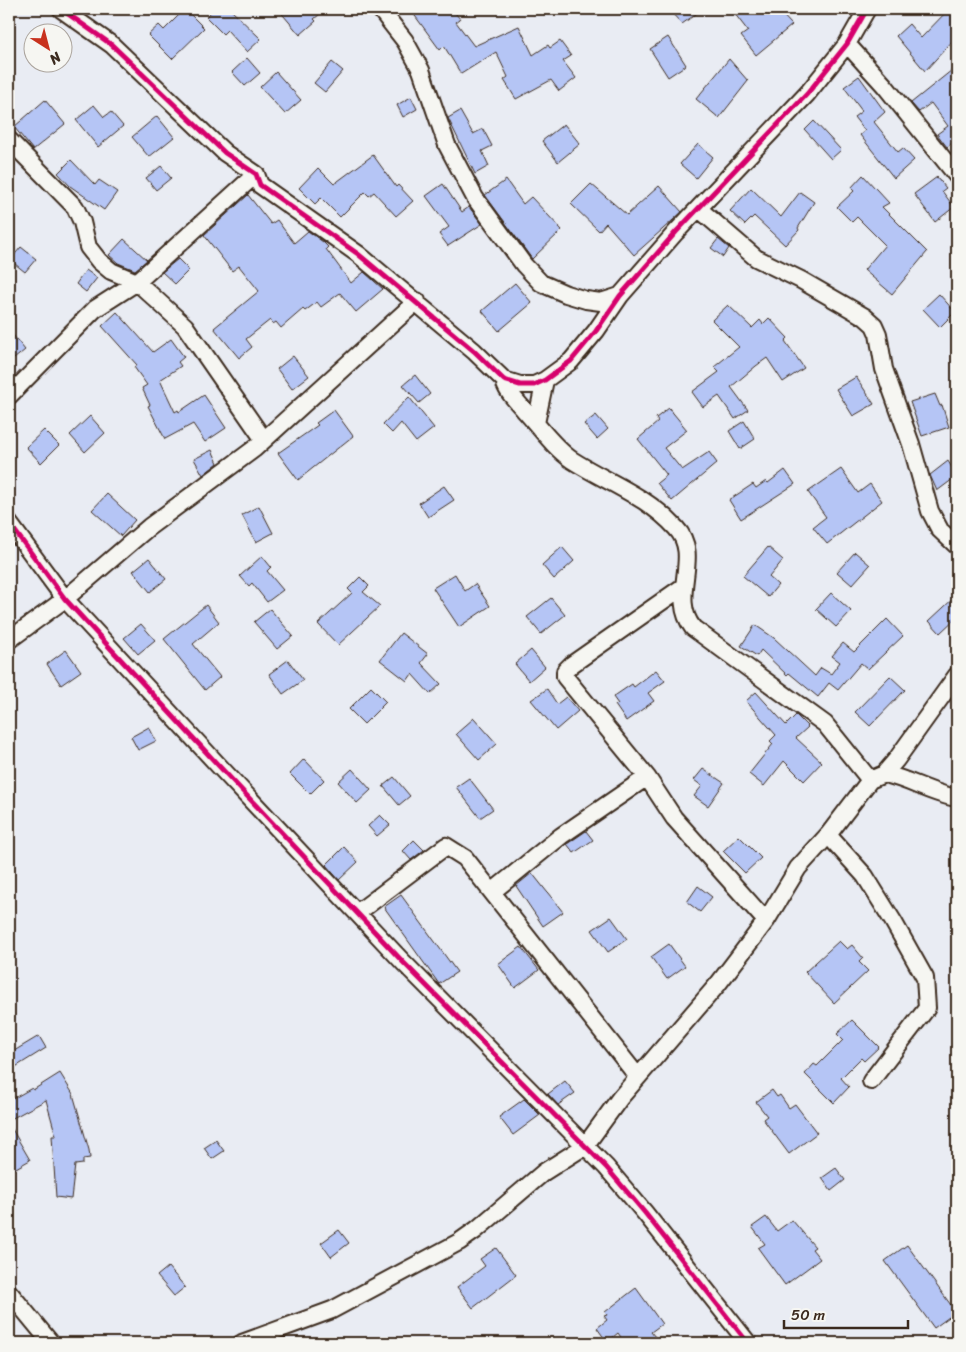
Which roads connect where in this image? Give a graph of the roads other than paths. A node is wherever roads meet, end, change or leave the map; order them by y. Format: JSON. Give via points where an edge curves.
{"nodes":[{"id":1,"x":61,"y":9,"type":"edge"},
{"id":2,"x":380,"y":9,"type":"edge"},
{"id":3,"x":868,"y":9,"type":"edge"},
{"id":4,"x":846,"y":44,"type":"junction"},
{"id":5,"x":9,"y":140,"type":"edge"},
{"id":6,"x":256,"y":174,"type":"junction"},
{"id":7,"x":957,"y":176,"type":"edge"},
{"id":8,"x":699,"y":209,"type":"junction"},
{"id":9,"x":137,"y":282,"type":"junction"},
{"id":10,"x":620,"y":296,"type":"junction"},
{"id":11,"x":417,"y":302,"type":"junction"},
{"id":12,"x":504,"y":380,"type":"junction"},
{"id":13,"x":545,"y":380,"type":"junction"},
{"id":14,"x":9,"y":396,"type":"edge"},
{"id":15,"x":536,"y":423,"type":"junction"},
{"id":16,"x":264,"y":440,"type":"junction"},
{"id":17,"x":9,"y":523,"type":"edge"},
{"id":18,"x":957,"y":546,"type":"edge"},
{"id":19,"x":684,"y":586,"type":"junction"},
{"id":20,"x":65,"y":599,"type":"junction"},
{"id":21,"x":9,"y":640,"type":"edge"},
{"id":22,"x":957,"y":675,"type":"edge"},
{"id":23,"x":951,"y":698,"type":"edge"},
{"id":24,"x":647,"y":777,"type":"junction"},
{"id":25,"x":877,"y":777,"type":"junction"},
{"id":26,"x":957,"y":798,"type":"edge"},
{"id":27,"x":828,"y":835,"type":"junction"},
{"id":28,"x":492,"y":892,"type":"junction"},
{"id":29,"x":357,"y":913,"type":"junction"},
{"id":30,"x":766,"y":921,"type":"junction"},
{"id":31,"x":638,"y":1077,"type":"junction"},
{"id":32,"x":871,"y":1081,"type":"dead end"},
{"id":33,"x":585,"y":1146,"type":"junction"},
{"id":34,"x":9,"y":1292,"type":"edge"},
{"id":35,"x":51,"y":1343,"type":"edge"},
{"id":36,"x":242,"y":1343,"type":"edge"},
{"id":37,"x":748,"y":1343,"type":"edge"}],
"edges":[{"from":1,"to":6,"type":"street","via":[[112,45],[225,153]]},
{"from":2,"to":10,"type":"street","via":[[405,41],[421,70],[447,145],[475,198],[524,265],[541,283],[566,294],[601,302]]},
{"from":3,"to":4,"type":"street"},
{"from":4,"to":7,"type":"street","via":[[886,86]]},
{"from":4,"to":8,"type":"street","via":[[807,94]]},
{"from":5,"to":9,"type":"street","via":[[74,207],[82,222],[88,247],[99,261],[111,271]]},
{"from":6,"to":9,"type":"street"},
{"from":6,"to":11,"type":"street","via":[[260,185],[358,254]]},
{"from":8,"to":10,"type":"street"},
{"from":8,"to":18,"type":"street","via":[[756,258],[802,280],[874,325],[884,369],[911,444],[930,511],[940,530]]},
{"from":9,"to":14,"type":"street","via":[[94,309]]},
{"from":9,"to":16,"type":"street","via":[[185,326]]},
{"from":10,"to":13,"type":"street","via":[[571,360]]},
{"from":11,"to":12,"type":"street"},
{"from":11,"to":16,"type":"street"},
{"from":12,"to":13,"type":"street","via":[[520,385],[534,385]]},
{"from":12,"to":15,"type":"street","via":[[511,394]]},
{"from":13,"to":15,"type":"street"},
{"from":15,"to":19,"type":"street","via":[[571,460],[626,488],[676,528],[685,538],[688,549]]},
{"from":16,"to":20,"type":"street","via":[[149,527]]},
{"from":17,"to":20,"type":"street"},
{"from":19,"to":24,"type":"street","via":[[565,671],[566,677]]},
{"from":19,"to":25,"type":"street","via":[[684,617],[693,628],[824,724]]},
{"from":20,"to":21,"type":"street"},
{"from":20,"to":29,"type":"street"},
{"from":22,"to":23,"type":"street"},
{"from":23,"to":25,"type":"street"},
{"from":24,"to":28,"type":"street","via":[[561,836]]},
{"from":24,"to":30,"type":"street","via":[[674,818]]},
{"from":25,"to":26,"type":"street","via":[[905,778]]},
{"from":25,"to":27,"type":"street"},
{"from":27,"to":30,"type":"street","via":[[798,868]]},
{"from":27,"to":32,"type":"street","via":[[865,876],[925,978],[927,1008]]},
{"from":28,"to":29,"type":"street","via":[[466,858],[446,846]]},
{"from":28,"to":31,"type":"street"},
{"from":29,"to":33,"type":"street"},
{"from":30,"to":31,"type":"street","via":[[718,984]]},
{"from":31,"to":33,"type":"street"},
{"from":33,"to":36,"type":"street","via":[[544,1172],[459,1242],[332,1310]]},
{"from":33,"to":37,"type":"street","via":[[645,1213]]},
{"from":34,"to":35,"type":"street"}]}
